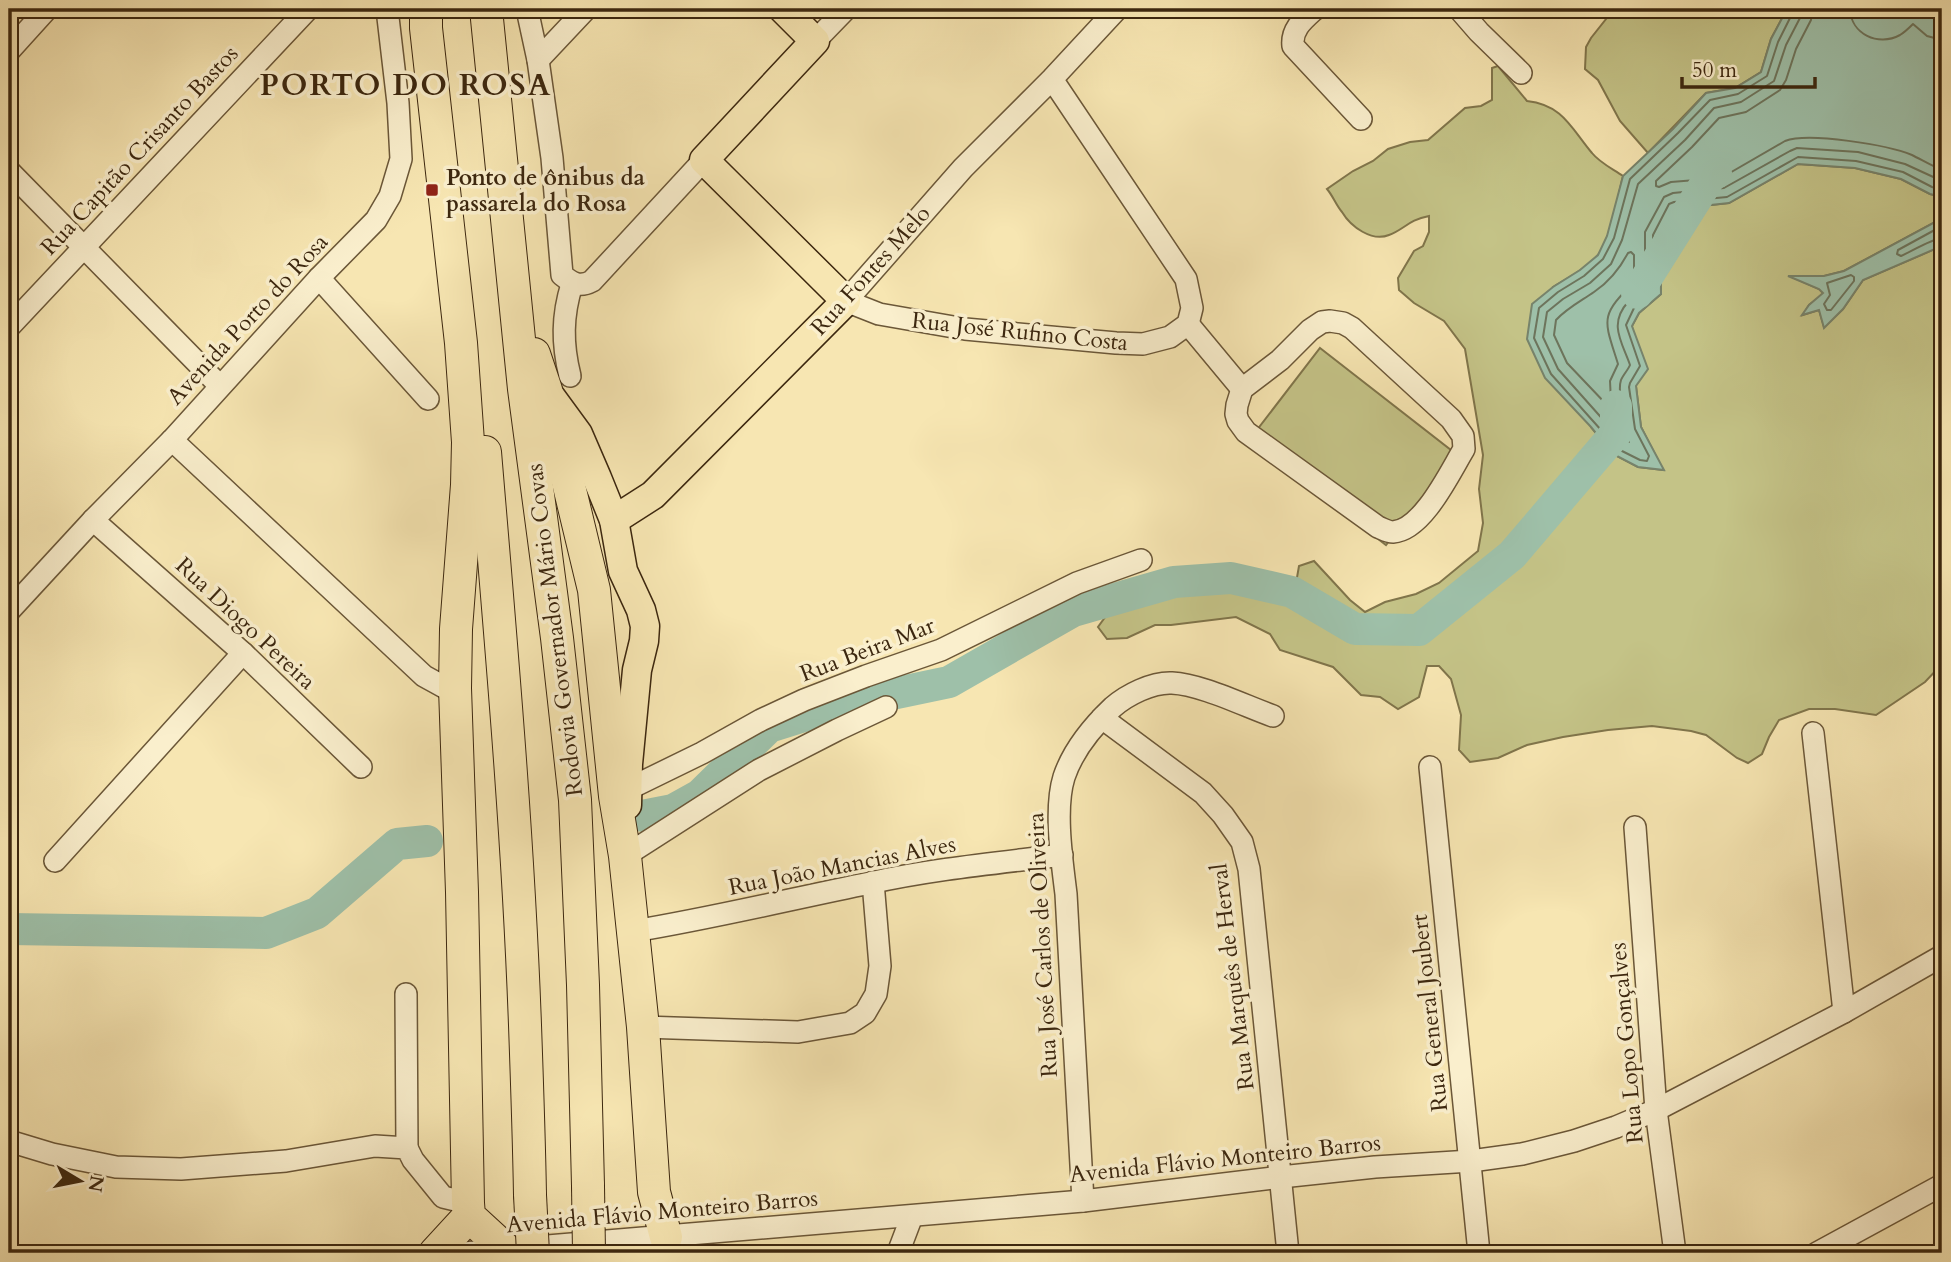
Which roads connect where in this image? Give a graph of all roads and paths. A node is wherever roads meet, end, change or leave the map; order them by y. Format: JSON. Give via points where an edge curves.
{"nodes":[{"id":1,"x":47,"y":9,"type":"edge"},
{"id":2,"x":308,"y":9,"type":"edge"},
{"id":3,"x":387,"y":9,"type":"edge"},
{"id":4,"x":426,"y":9,"type":"edge"},
{"id":5,"x":436,"y":9,"type":"edge"},
{"id":6,"x":486,"y":9,"type":"edge"},
{"id":7,"x":527,"y":9,"type":"edge"},
{"id":8,"x":586,"y":9,"type":"edge"},
{"id":9,"x":783,"y":9,"type":"edge"},
{"id":10,"x":846,"y":9,"type":"edge"},
{"id":11,"x":1116,"y":9,"type":"edge"},
{"id":12,"x":1315,"y":9,"type":"edge"},
{"id":13,"x":1459,"y":9,"type":"edge"},
{"id":14,"x":815,"y":41,"type":"junction"},
{"id":15,"x":9,"y":51,"type":"edge"},
{"id":16,"x":538,"y":60,"type":"junction"},
{"id":17,"x":1521,"y":73,"type":"dead end"},
{"id":18,"x":1052,"y":79,"type":"junction"},
{"id":19,"x":1361,"y":120,"type":"dead end"},
{"id":20,"x":704,"y":160,"type":"junction"},
{"id":21,"x":9,"y":171,"type":"edge"},
{"id":22,"x":84,"y":246,"type":"junction"},
{"id":23,"x":319,"y":278,"type":"junction"},
{"id":24,"x":572,"y":284,"type":"junction"},
{"id":25,"x":514,"y":293,"type":"junction"},
{"id":26,"x":846,"y":301,"type":"junction"},
{"id":27,"x":1188,"y":324,"type":"junction"},
{"id":28,"x":9,"y":327,"type":"edge"},
{"id":29,"x":558,"y":383,"type":"junction"},
{"id":30,"x":220,"y":386,"type":"junction"},
{"id":31,"x":1242,"y":389,"type":"junction"},
{"id":32,"x":428,"y":399,"type":"dead end"},
{"id":33,"x":172,"y":440,"type":"junction"},
{"id":34,"x":93,"y":520,"type":"junction"},
{"id":35,"x":614,"y":520,"type":"junction"},
{"id":36,"x":1141,"y":560,"type":"dead end"},
{"id":37,"x":9,"y":611,"type":"edge"},
{"id":38,"x":243,"y":653,"type":"junction"},
{"id":39,"x":455,"y":688,"type":"junction"},
{"id":40,"x":886,"y":707,"type":"dead end"},
{"id":41,"x":1273,"y":716,"type":"dead end"},
{"id":42,"x":1102,"y":718,"type":"junction"},
{"id":43,"x":1813,"y":733,"type":"dead end"},
{"id":44,"x":361,"y":767,"type":"dead end"},
{"id":45,"x":1430,"y":767,"type":"dead end"},
{"id":46,"x":623,"y":821,"type":"junction"},
{"id":47,"x":1635,"y":827,"type":"dead end"},
{"id":48,"x":1062,"y":855,"type":"junction"},
{"id":49,"x":55,"y":861,"type":"dead end"},
{"id":50,"x":873,"y":882,"type":"junction"},
{"id":51,"x":634,"y":931,"type":"junction"},
{"id":52,"x":1942,"y":956,"type":"edge"},
{"id":53,"x":406,"y":994,"type":"dead end"},
{"id":54,"x":1844,"y":1012,"type":"junction"},
{"id":55,"x":643,"y":1027,"type":"junction"},
{"id":56,"x":1656,"y":1110,"type":"junction"},
{"id":57,"x":9,"y":1140,"type":"edge"},
{"id":58,"x":407,"y":1148,"type":"junction"},
{"id":59,"x":1471,"y":1161,"type":"junction"},
{"id":60,"x":1281,"y":1177,"type":"junction"},
{"id":61,"x":1942,"y":1185,"type":"edge"},
{"id":62,"x":1083,"y":1201,"type":"junction"},
{"id":63,"x":468,"y":1210,"type":"junction"},
{"id":64,"x":912,"y":1216,"type":"junction"},
{"id":65,"x":670,"y":1245,"type":"edge"},
{"id":66,"x":514,"y":1252,"type":"edge"},
{"id":67,"x":435,"y":1253,"type":"edge"},
{"id":68,"x":464,"y":1253,"type":"edge"},
{"id":69,"x":470,"y":1253,"type":"edge"},
{"id":70,"x":589,"y":1253,"type":"edge"},
{"id":71,"x":898,"y":1253,"type":"edge"},
{"id":72,"x":1288,"y":1253,"type":"edge"},
{"id":73,"x":1479,"y":1253,"type":"edge"},
{"id":74,"x":1675,"y":1253,"type":"edge"},
{"id":75,"x":1817,"y":1253,"type":"edge"}],
"edges":[{"from":1,"to":15,"type":"street"},
{"from":2,"to":22,"type":"street","name":"Rua Capitão Crisanto Bastos"},
{"from":3,"to":23,"type":"street","name":"Avenida Porto do Rosa","via":[[401,159],[378,217]]},
{"from":4,"to":39,"type":"highway","via":[[467,410]]},
{"from":5,"to":66,"type":"highway","name":"Rodovia Governador Mário Covas","bridge":true,"via":[[479,383],[517,870],[530,1195]]},
{"from":6,"to":25,"type":"highway","name":"Rodovia Governador Mário Covas"},
{"from":7,"to":16,"type":"street"},
{"from":8,"to":16,"type":"street"},
{"from":9,"to":14,"type":"main road"},
{"from":10,"to":14,"type":"street"},
{"from":11,"to":18,"type":"street","name":"Rua Fontes Melo"},
{"from":12,"to":19,"type":"street","via":[[1295,31],[1293,46]]},
{"from":13,"to":17,"type":"street"},
{"from":14,"to":20,"type":"main road"},
{"from":16,"to":24,"type":"street","via":[[562,275]]},
{"from":18,"to":26,"type":"street","name":"Rua Fontes Melo","via":[[963,168]]},
{"from":18,"to":27,"type":"street","via":[[1186,279],[1192,308]]},
{"from":20,"to":24,"type":"street","via":[[592,281]]},
{"from":20,"to":26,"type":"main road","name":"Rua José Rufino Costa"},
{"from":21,"to":22,"type":"street"},
{"from":22,"to":28,"type":"street","name":"Rua Capitão Crisanto Bastos"},
{"from":22,"to":30,"type":"street"},
{"from":23,"to":30,"type":"street","name":"Avenida Porto do Rosa"},
{"from":23,"to":32,"type":"street"},
{"from":24,"to":29,"type":"street"},
{"from":25,"to":29,"type":"highway"},
{"from":25,"to":70,"type":"highway","name":"Rodovia Governador Mário Covas","bridge":true,"via":[[575,800]]},
{"from":26,"to":27,"type":"street","name":"Rua José Rufino Costa","via":[[878,314],[965,329],[1116,343],[1143,344],[1170,337]]},
{"from":26,"to":35,"type":"main road","name":"Rua Fontes Melo","via":[[653,495]]},
{"from":27,"to":31,"type":"street"},
{"from":29,"to":35,"type":"main road"},
{"from":29,"to":46,"type":"highway","via":[[594,590]]},
{"from":30,"to":33,"type":"street","name":"Avenida Porto do Rosa"},
{"from":31,"to":31,"type":"street","via":[[1322,322],[1343,323],[1451,419],[1465,442],[1464,449],[1427,509],[1405,529],[1390,532],[1246,432],[1236,414]]},
{"from":33,"to":34,"type":"street","name":"Avenida Porto do Rosa"},
{"from":33,"to":39,"type":"street","via":[[424,676]]},
{"from":34,"to":37,"type":"street","name":"Avenida Porto do Rosa"},
{"from":34,"to":38,"type":"street","name":"Rua Diogo Pereira"},
{"from":35,"to":46,"type":"main road","via":[[623,571],[645,626]]},
{"from":36,"to":46,"type":"street","name":"Rua Beira Mar","via":[[1077,583],[941,650],[772,715]]},
{"from":38,"to":44,"type":"street","name":"Rua Diogo Pereira"},
{"from":38,"to":49,"type":"street"},
{"from":39,"to":63,"type":"highway"},
{"from":40,"to":46,"type":"street","via":[[759,770]]},
{"from":41,"to":42,"type":"street","name":"Rua José Carlos de Oliveira","via":[[1188,684],[1168,682],[1121,700]]},
{"from":42,"to":48,"type":"street","name":"Rua José Carlos de Oliveira","via":[[1078,747],[1064,777]]},
{"from":42,"to":60,"type":"street","name":"Rua Marquês de Herval","via":[[1203,793],[1242,842],[1249,869]]},
{"from":43,"to":54,"type":"street"},
{"from":45,"to":59,"type":"street","name":"Rua General Joubert"},
{"from":46,"to":51,"type":"highway"},
{"from":47,"to":56,"type":"street","name":"Rua Lopo Gonçalves"},
{"from":48,"to":50,"type":"street","name":"Rua João Mancias Alves"},
{"from":48,"to":62,"type":"street","name":"Rua José Carlos de Oliveira"},
{"from":50,"to":51,"type":"street","name":"Rua João Mancias Alves"},
{"from":50,"to":55,"type":"street","via":[[880,966],[876,994],[865,1013],[850,1023],[798,1032]]},
{"from":51,"to":55,"type":"highway"},
{"from":52,"to":54,"type":"street","name":"Avenida Flávio Monteiro Barros"},
{"from":53,"to":58,"type":"street"},
{"from":54,"to":56,"type":"street","name":"Avenida Flávio Monteiro Barros"},
{"from":55,"to":65,"type":"highway","via":[[654,1192]]},
{"from":56,"to":59,"type":"street","name":"Avenida Flávio Monteiro Barros","via":[[1574,1141]]},
{"from":56,"to":74,"type":"street","name":"Rua Lopo Gonçalves"},
{"from":57,"to":58,"type":"street","via":[[116,1167],[181,1169],[286,1161],[375,1146]]},
{"from":58,"to":63,"type":"street","via":[[443,1197]]},
{"from":59,"to":60,"type":"street","name":"Avenida Flávio Monteiro Barros"},
{"from":59,"to":73,"type":"street","name":"Rua General Joubert"},
{"from":60,"to":62,"type":"street","name":"Avenida Flávio Monteiro Barros"},
{"from":60,"to":72,"type":"street","name":"Rua Marquês de Herval"},
{"from":61,"to":75,"type":"street"},
{"from":62,"to":64,"type":"street","name":"Avenida Flávio Monteiro Barros"},
{"from":63,"to":66,"type":"highway"},
{"from":63,"to":67,"type":"highway"},
{"from":64,"to":65,"type":"street","name":"Avenida Flávio Monteiro Barros"},
{"from":64,"to":71,"type":"street"},
{"from":65,"to":66,"type":"street","name":"Avenida Flávio Monteiro Barros"},
{"from":66,"to":69,"type":"street","name":"Avenida Flávio Monteiro Barros"},
{"from":68,"to":69,"type":"street","name":"Avenida Flávio Monteiro Barros"}]}
